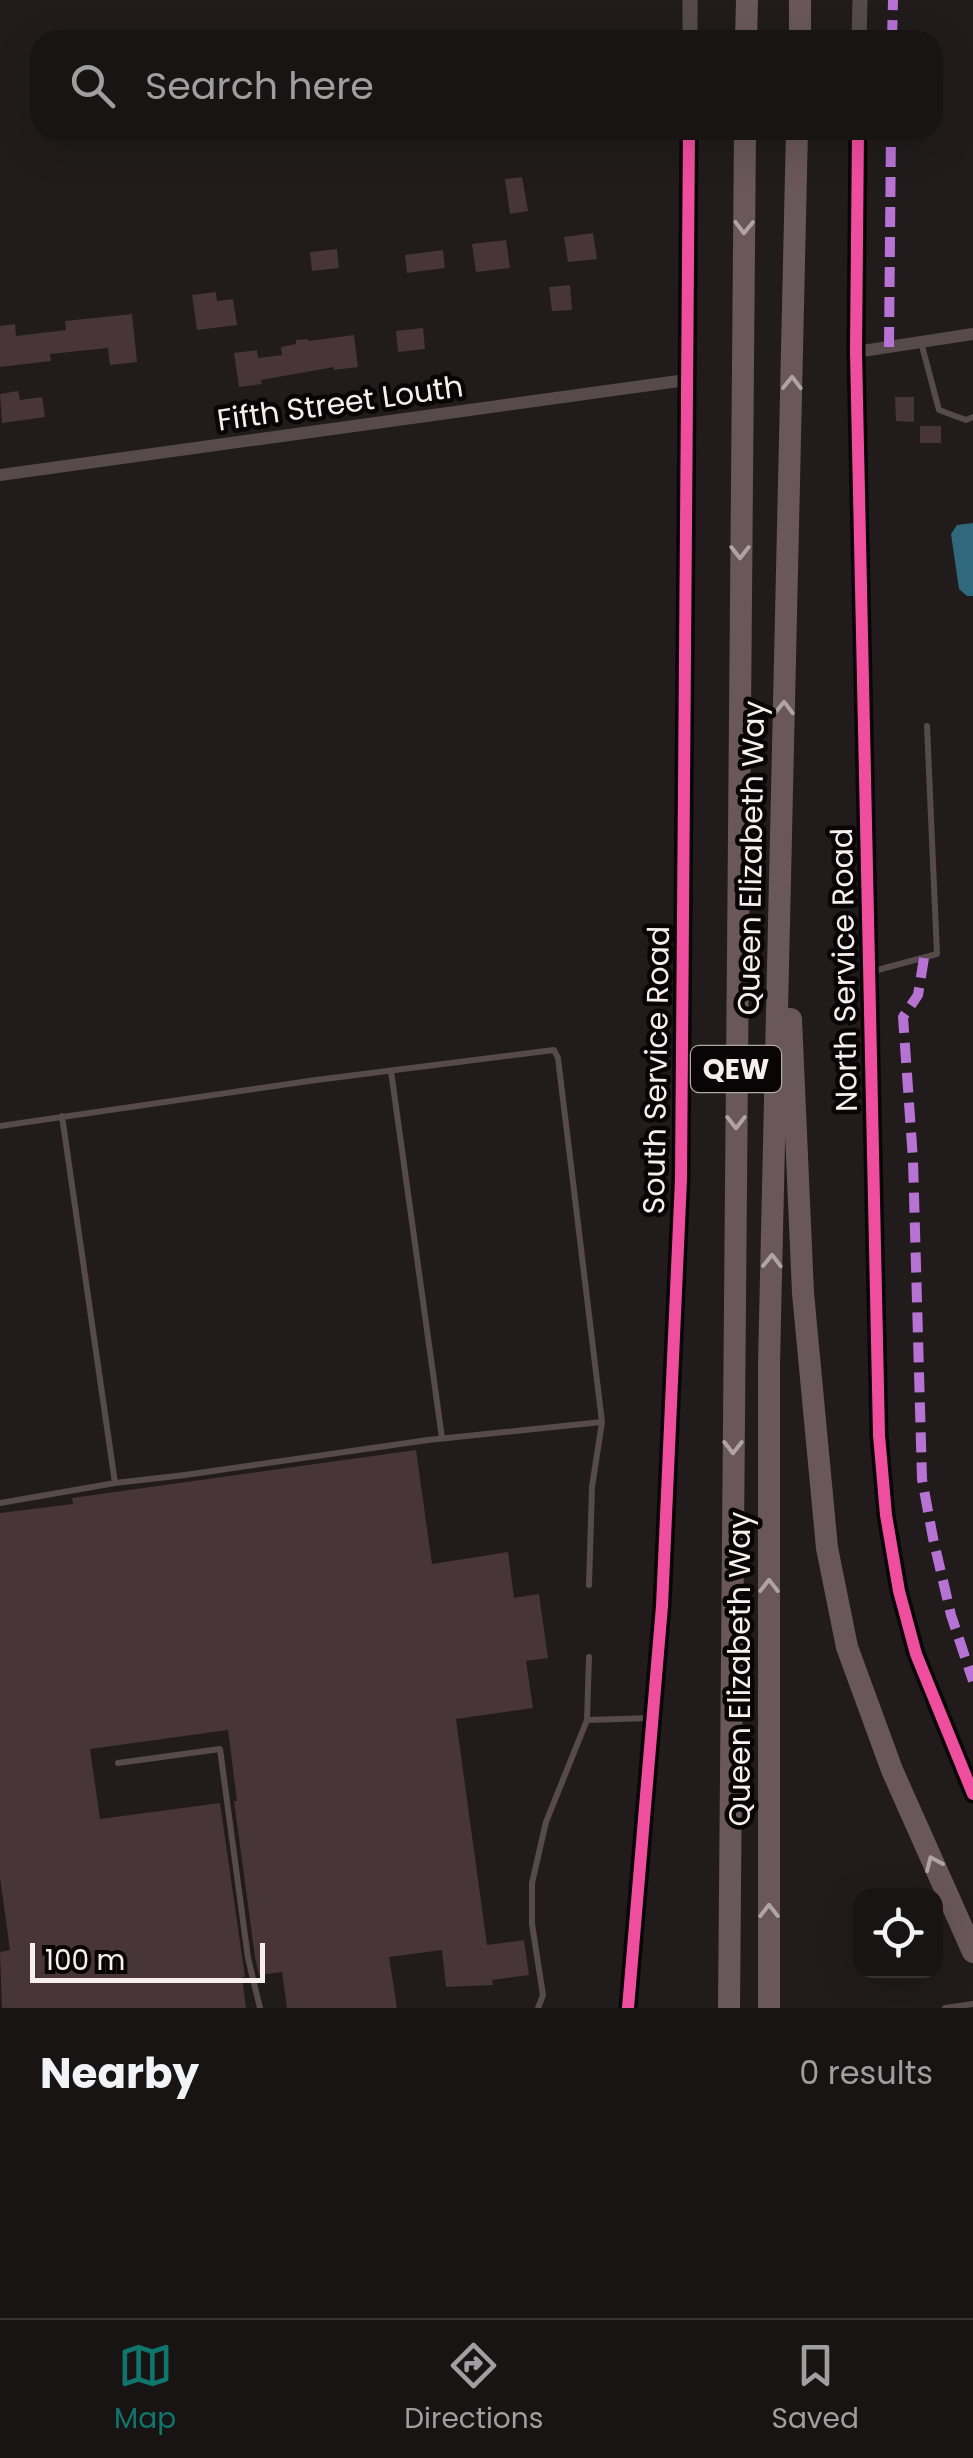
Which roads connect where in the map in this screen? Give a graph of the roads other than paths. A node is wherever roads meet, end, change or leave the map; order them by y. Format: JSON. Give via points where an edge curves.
{"nodes":[{"id":1,"x":690,"y":0,"type":"edge"},
{"id":2,"x":747,"y":0,"type":"edge"},
{"id":3,"x":860,"y":0,"type":"edge"},
{"id":4,"x":800,"y":2,"type":"edge"},
{"id":5,"x":690,"y":30,"type":"edge"},
{"id":6,"x":746,"y":30,"type":"edge"},
{"id":7,"x":800,"y":30,"type":"edge"},
{"id":8,"x":859,"y":30,"type":"edge"},
{"id":9,"x":689,"y":140,"type":"edge"},
{"id":10,"x":745,"y":140,"type":"edge"},
{"id":11,"x":798,"y":140,"type":"edge"},
{"id":12,"x":858,"y":140,"type":"edge"},
{"id":13,"x":973,"y":334,"type":"edge"},
{"id":14,"x":921,"y":342,"type":"junction"},
{"id":15,"x":856,"y":352,"type":"junction"},
{"id":16,"x":686,"y":380,"type":"junction"},
{"id":17,"x":973,"y":417,"type":"edge"},
{"id":18,"x":0,"y":475,"type":"edge"},
{"id":19,"x":927,"y":726,"type":"dead end"},
{"id":20,"x":782,"y":806,"type":"junction"},
{"id":21,"x":869,"y":973,"type":"junction"},
{"id":22,"x":391,"y":1072,"type":"junction"},
{"id":23,"x":62,"y":1116,"type":"junction"},
{"id":24,"x":0,"y":1126,"type":"edge"},
{"id":25,"x":602,"y":1422,"type":"junction"},
{"id":26,"x":442,"y":1438,"type":"junction"},
{"id":27,"x":115,"y":1483,"type":"junction"},
{"id":28,"x":0,"y":1502,"type":"edge"},
{"id":29,"x":589,"y":1585,"type":"dead end"},
{"id":30,"x":589,"y":1657,"type":"dead end"},
{"id":31,"x":652,"y":1718,"type":"junction"},
{"id":32,"x":588,"y":1720,"type":"junction"},
{"id":33,"x":118,"y":1762,"type":"dead end"},
{"id":34,"x":973,"y":1794,"type":"edge"},
{"id":35,"x":973,"y":1952,"type":"edge"},
{"id":36,"x":973,"y":2004,"type":"edge"},
{"id":37,"x":260,"y":2008,"type":"edge"},
{"id":38,"x":538,"y":2008,"type":"edge"},
{"id":39,"x":628,"y":2008,"type":"edge"},
{"id":40,"x":728,"y":2008,"type":"edge"},
{"id":41,"x":769,"y":2008,"type":"edge"},
{"id":42,"x":945,"y":2008,"type":"edge"}],
"edges":[{"from":1,"to":5,"type":"street"},
{"from":2,"to":6,"type":"highway"},
{"from":3,"to":8,"type":"street"},
{"from":4,"to":7,"type":"highway"},
{"from":9,"to":16,"type":"street","name":"South Service Road"},
{"from":10,"to":40,"type":"highway","name":"Queen Elizabeth Way","number":"QEW","one_way":true},
{"from":20,"to":11,"type":"highway","name":"Queen Elizabeth Way","number":"QEW","one_way":true},
{"from":12,"to":15,"type":"street","name":"North Service Road"},
{"from":13,"to":14,"type":"street"},
{"from":14,"to":15,"type":"street"},
{"from":14,"to":17,"type":"lane","via":[[938,410]]},
{"from":15,"to":21,"type":"street","name":"North Service Road"},
{"from":16,"to":18,"type":"street","name":"Fifth Street Louth"},
{"from":16,"to":31,"type":"street","name":"South Service Road","via":[[681,1179]]},
{"from":19,"to":21,"type":"lane","via":[[937,954]]},
{"from":35,"to":20,"type":"highway","one_way":true,"via":[[853,1665],[826,1548],[802,1293]]},
{"from":41,"to":20,"type":"highway","name":"Queen Elizabeth Way","number":"QEW","one_way":true,"via":[[769,1364]]},
{"from":21,"to":34,"type":"street","name":"North Service Road","via":[[886,1515],[916,1654]]},
{"from":22,"to":23,"type":"lane"},
{"from":22,"to":25,"type":"lane","via":[[554,1050]]},
{"from":22,"to":26,"type":"lane"},
{"from":23,"to":24,"type":"lane"},
{"from":23,"to":27,"type":"lane"},
{"from":25,"to":26,"type":"lane"},
{"from":25,"to":29,"type":"lane"},
{"from":26,"to":27,"type":"lane"},
{"from":27,"to":28,"type":"lane"},
{"from":30,"to":32,"type":"lane"},
{"from":31,"to":32,"type":"lane"},
{"from":31,"to":39,"type":"street","name":"South Service Road"},
{"from":32,"to":38,"type":"lane","via":[[546,1822],[532,1883],[543,1995]]},
{"from":33,"to":37,"type":"lane","via":[[220,1748]]},
{"from":36,"to":42,"type":"lane"}]}
